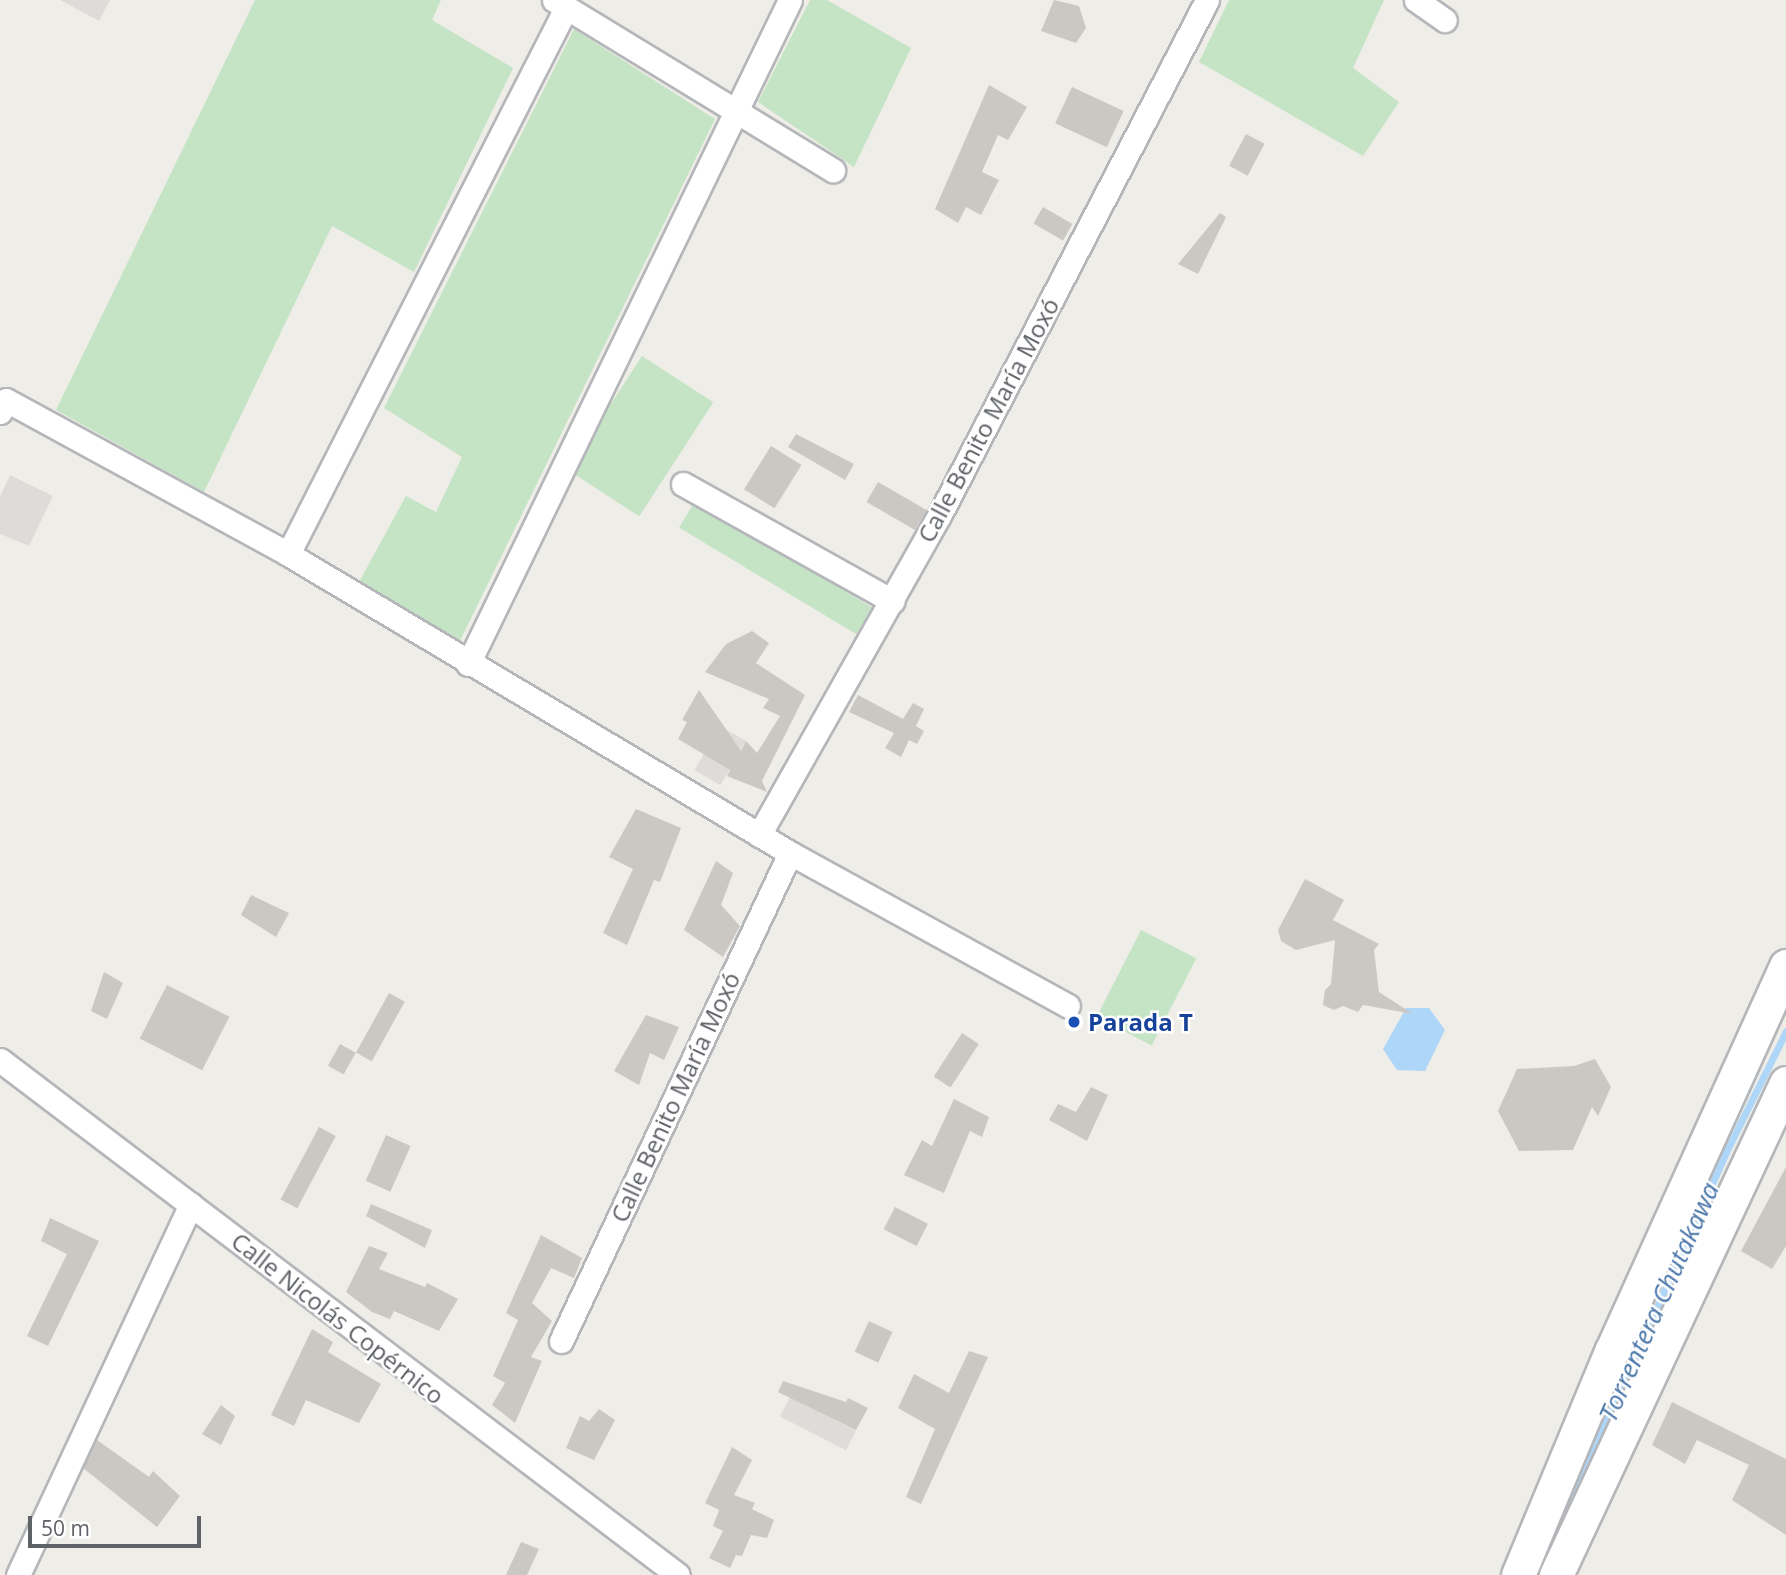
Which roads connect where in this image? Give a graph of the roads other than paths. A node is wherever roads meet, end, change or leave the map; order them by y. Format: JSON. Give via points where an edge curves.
{"nodes":[{"id":1,"x":789,"y":0,"type":"edge"},
{"id":2,"x":1208,"y":0,"type":"edge"},
{"id":3,"x":1416,"y":0,"type":"edge"},
{"id":4,"x":560,"y":4,"type":"edge"},
{"id":5,"x":1445,"y":20,"type":"dead end"},
{"id":6,"x":735,"y":114,"type":"junction"},
{"id":7,"x":833,"y":170,"type":"dead end"},
{"id":8,"x":5,"y":395,"type":"edge"},
{"id":9,"x":683,"y":484,"type":"dead end"},
{"id":10,"x":288,"y":554,"type":"junction"},
{"id":11,"x":892,"y":601,"type":"junction"},
{"id":12,"x":468,"y":664,"type":"junction"},
{"id":13,"x":759,"y":835,"type":"junction"},
{"id":14,"x":790,"y":853,"type":"junction"},
{"id":15,"x":1786,"y":966,"type":"edge"},
{"id":16,"x":1068,"y":1006,"type":"dead end"},
{"id":17,"x":0,"y":1059,"type":"edge"},
{"id":18,"x":1786,"y":1083,"type":"edge"},
{"id":19,"x":191,"y":1204,"type":"junction"},
{"id":20,"x":561,"y":1341,"type":"dead end"},
{"id":21,"x":19,"y":1575,"type":"edge"},
{"id":22,"x":678,"y":1575,"type":"edge"},
{"id":23,"x":1518,"y":1575,"type":"edge"},
{"id":24,"x":1556,"y":1575,"type":"edge"}],
"edges":[{"from":1,"to":6,"type":"street"},
{"from":2,"to":11,"type":"street","name":"Calle Benito María Moxó"},
{"from":3,"to":5,"type":"street"},
{"from":4,"to":6,"type":"street"},
{"from":4,"to":10,"type":"street"},
{"from":6,"to":7,"type":"street"},
{"from":6,"to":12,"type":"street"},
{"from":8,"to":10,"type":"street"},
{"from":9,"to":11,"type":"street"},
{"from":10,"to":12,"type":"street"},
{"from":11,"to":13,"type":"street","name":"Calle Benito María Moxó"},
{"from":12,"to":13,"type":"street"},
{"from":13,"to":14,"type":"street"},
{"from":14,"to":16,"type":"street"},
{"from":14,"to":20,"type":"street","name":"Calle Benito María Moxó"},
{"from":15,"to":23,"type":"street","via":[[1611,1352]]},
{"from":17,"to":19,"type":"street","name":"Calle Nicolás Copérnico"},
{"from":18,"to":24,"type":"street"},
{"from":19,"to":21,"type":"street"},
{"from":19,"to":22,"type":"street","name":"Calle Nicolás Copérnico"}]}
